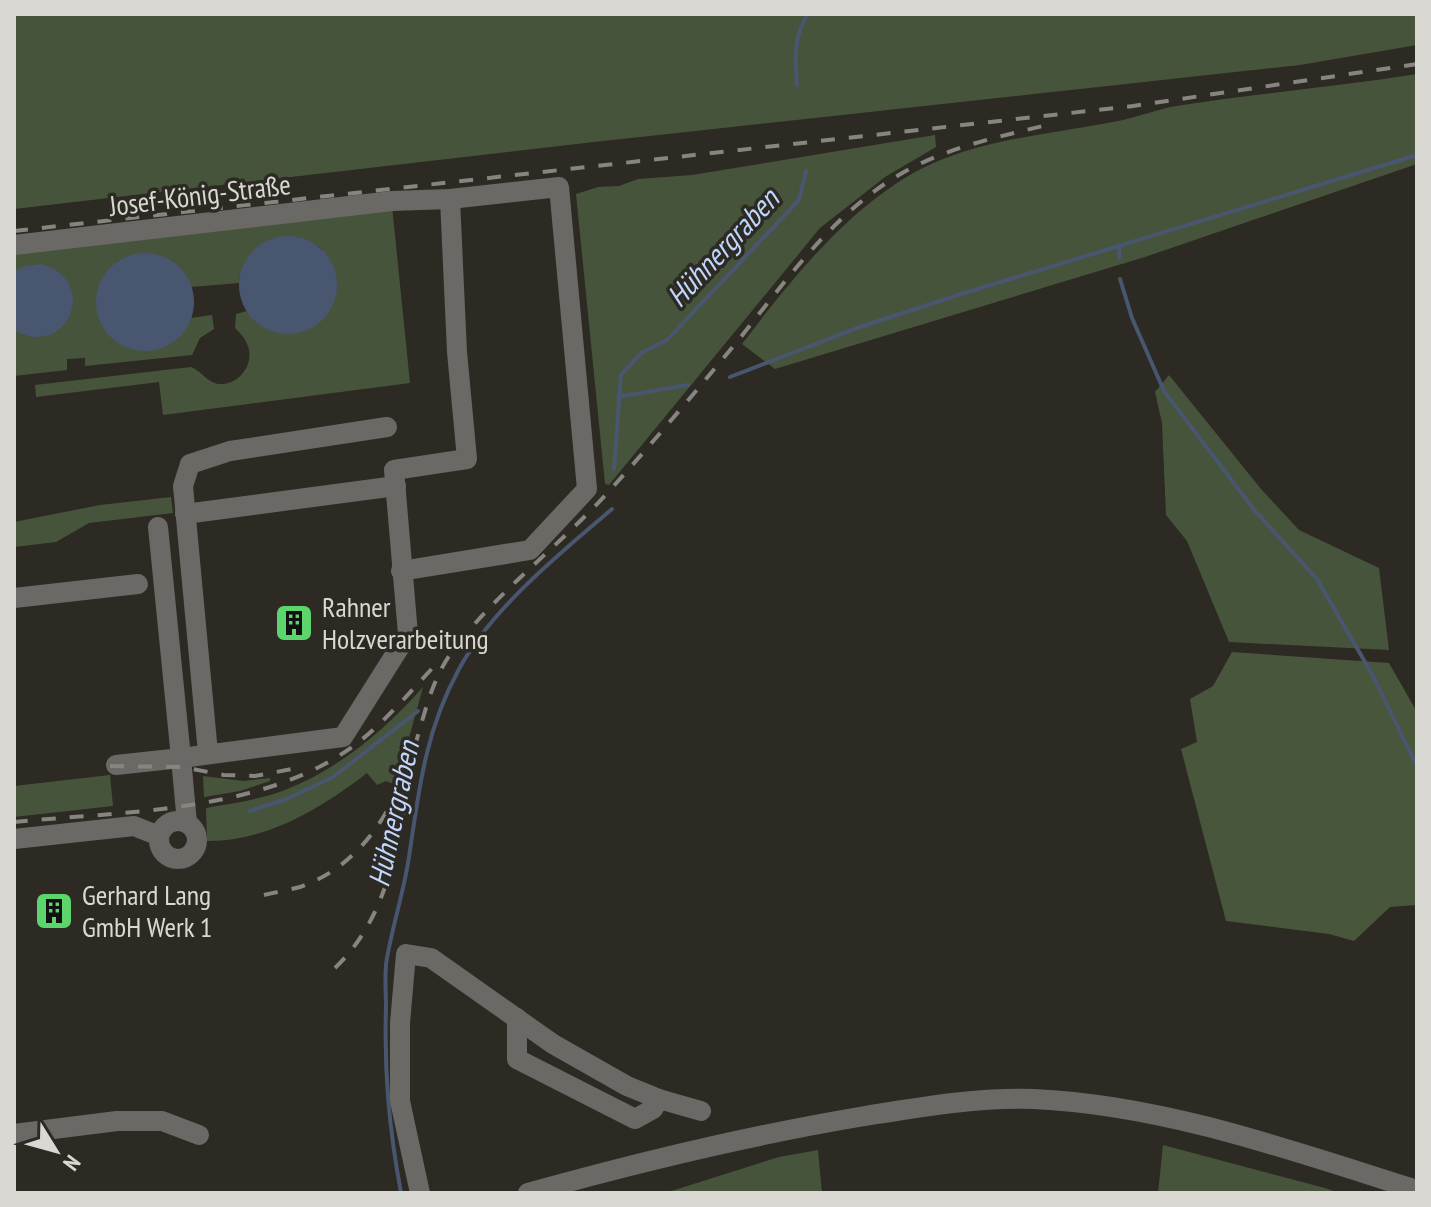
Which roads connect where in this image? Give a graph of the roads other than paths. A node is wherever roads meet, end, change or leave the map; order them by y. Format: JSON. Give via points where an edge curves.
{"nodes":[{"id":1,"x":450,"y":199,"type":"junction"},
{"id":2,"x":14,"y":245,"type":"edge"},
{"id":3,"x":387,"y":427,"type":"dead end"},
{"id":4,"x":396,"y":486,"type":"junction"},
{"id":5,"x":185,"y":514,"type":"junction"},
{"id":6,"x":158,"y":527,"type":"dead end"},
{"id":7,"x":401,"y":571,"type":"junction"},
{"id":8,"x":138,"y":584,"type":"dead end"},
{"id":9,"x":14,"y":598,"type":"edge"},
{"id":10,"x":208,"y":753,"type":"junction"},
{"id":11,"x":181,"y":758,"type":"junction"},
{"id":12,"x":116,"y":765,"type":"dead end"},
{"id":13,"x":187,"y":823,"type":"junction"},
{"id":14,"x":159,"y":836,"type":"junction"},
{"id":15,"x":14,"y":839,"type":"edge"},
{"id":16,"x":517,"y":1018,"type":"junction"},
{"id":17,"x":659,"y":1099,"type":"junction"},
{"id":18,"x":701,"y":1111,"type":"dead end"},
{"id":19,"x":14,"y":1134,"type":"edge"},
{"id":20,"x":199,"y":1135,"type":"dead end"},
{"id":21,"x":1417,"y":1190,"type":"edge"},
{"id":22,"x":420,"y":1193,"type":"edge"},
{"id":23,"x":528,"y":1193,"type":"edge"}],
"edges":[{"from":1,"to":2,"type":"street","name":"Josef-König-Straße","via":[[392,201]]},
{"from":1,"to":4,"type":"street","via":[[467,459],[394,470]]},
{"from":1,"to":7,"type":"street","name":"Josef-König-Straße","via":[[559,187],[587,489],[530,550]]},
{"from":3,"to":5,"type":"street","via":[[230,451],[190,464],[183,486]]},
{"from":4,"to":5,"type":"street"},
{"from":4,"to":7,"type":"street"},
{"from":5,"to":10,"type":"street"},
{"from":6,"to":11,"type":"street"},
{"from":7,"to":10,"type":"street","via":[[408,634],[343,737]]},
{"from":8,"to":9,"type":"street"},
{"from":10,"to":11,"type":"street"},
{"from":11,"to":12,"type":"street"},
{"from":11,"to":13,"type":"street"},
{"from":13,"to":14,"type":"street","via":[[167,824]]},
{"from":13,"to":14,"type":"street","via":[[197,839],[188,857],[169,857],[161,850]]},
{"from":14,"to":15,"type":"street","via":[[134,826]]},
{"from":16,"to":17,"type":"street","via":[[590,1065]]},
{"from":16,"to":17,"type":"street","via":[[517,1059],[635,1119]]},
{"from":16,"to":22,"type":"street","via":[[431,958],[406,954],[400,1101]]},
{"from":17,"to":18,"type":"street"},
{"from":19,"to":20,"type":"street","via":[[162,1121]]},
{"from":21,"to":23,"type":"street","via":[[1251,1138],[1144,1114],[1032,1099],[983,1100],[809,1126],[633,1163]]}]}
